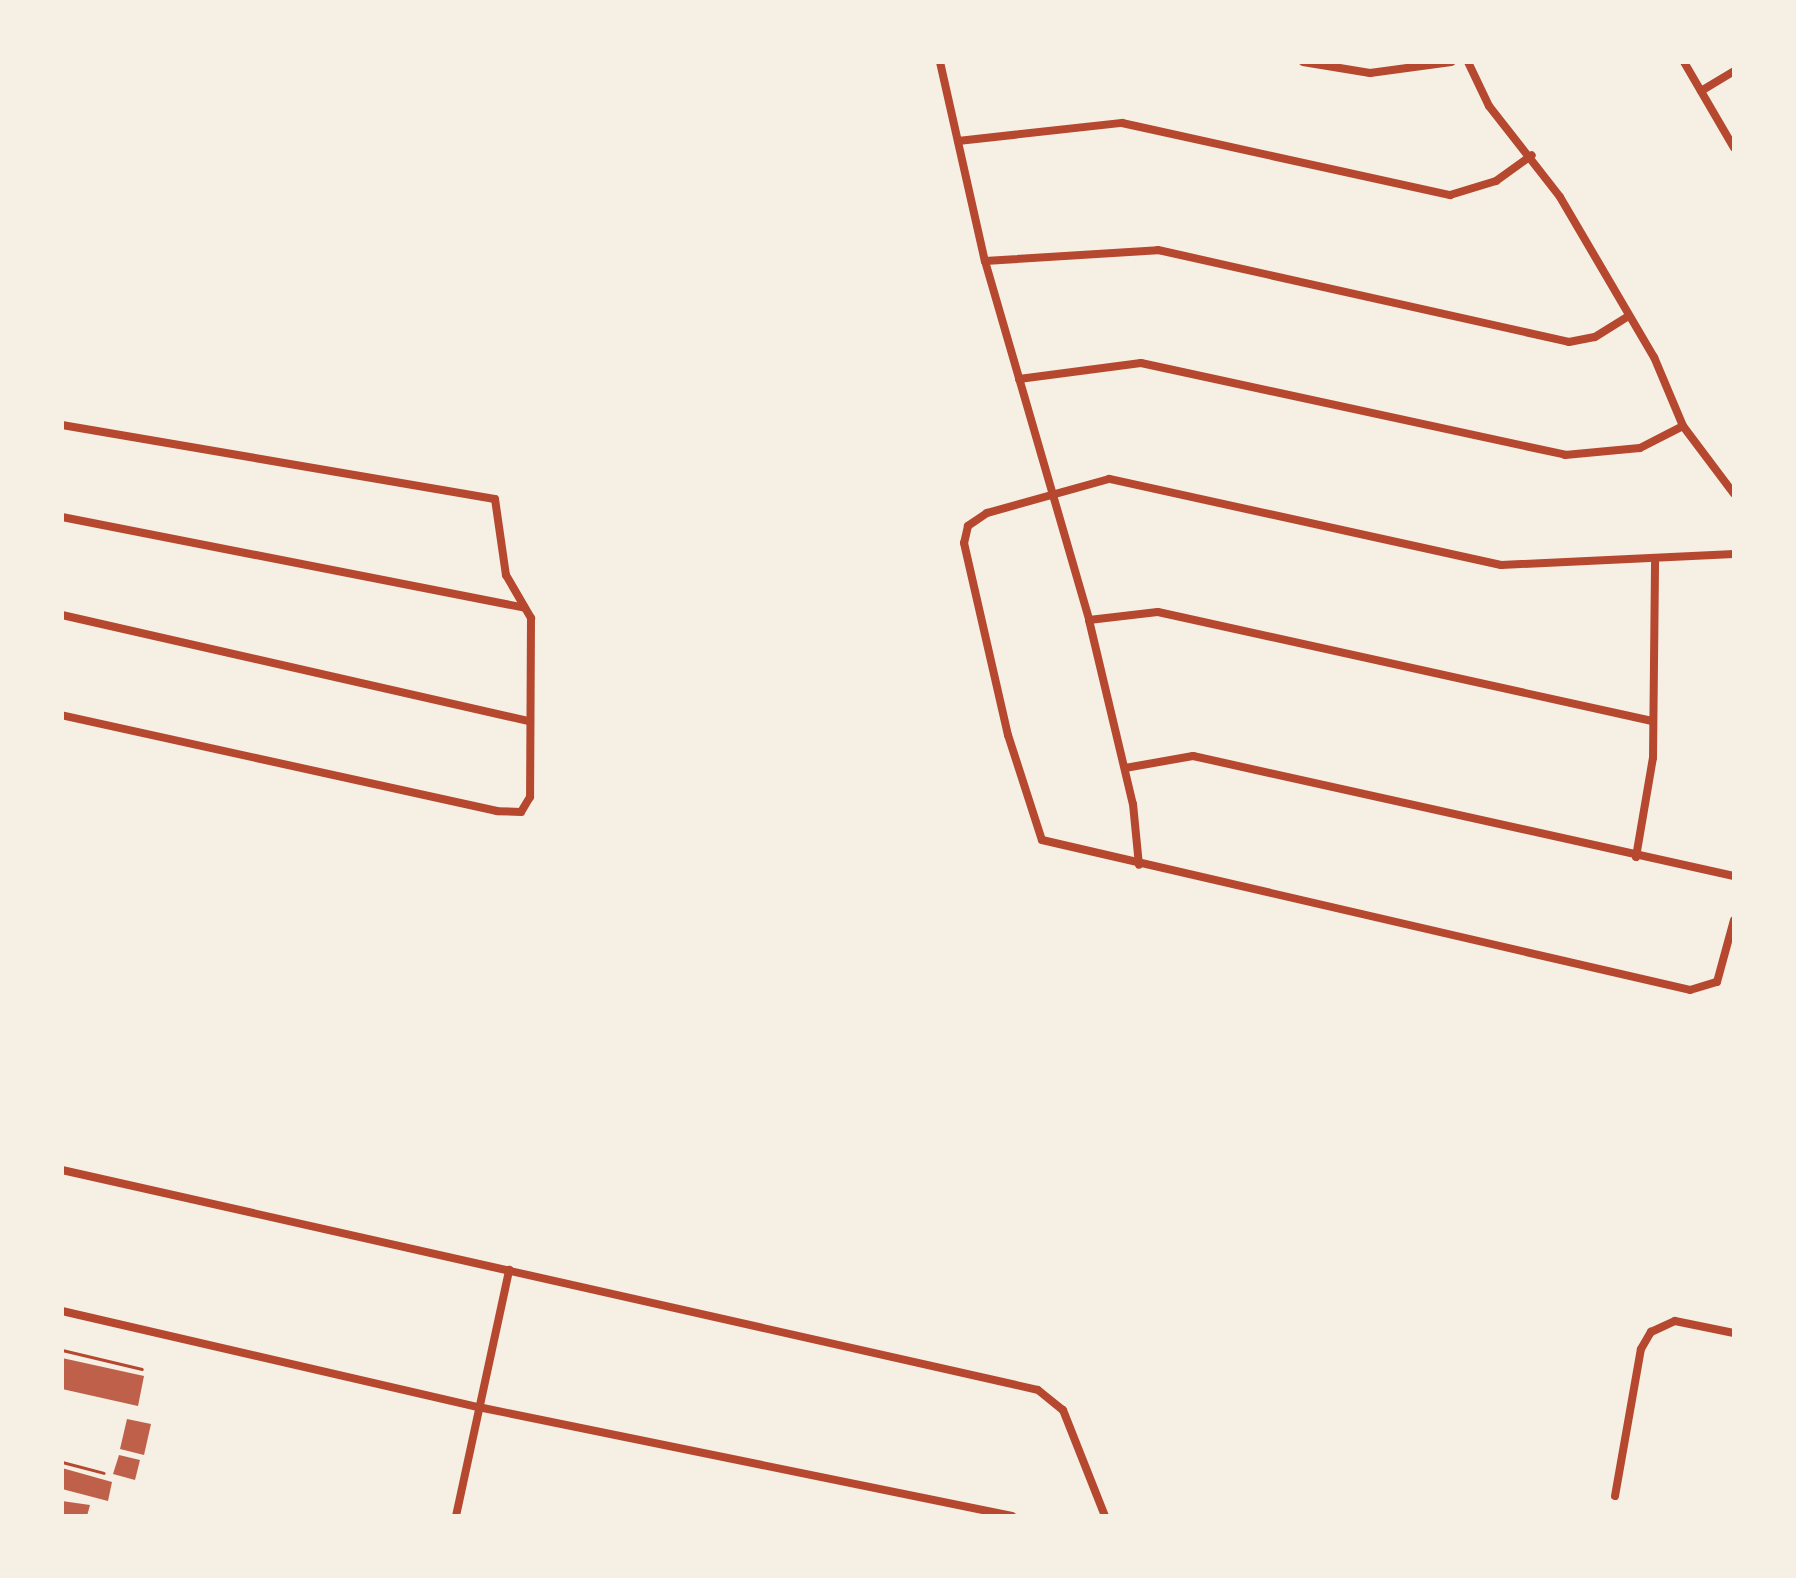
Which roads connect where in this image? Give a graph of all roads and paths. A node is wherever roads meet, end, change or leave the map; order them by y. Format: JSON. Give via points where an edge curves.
{"nodes":[{"id":1,"x":940,"y":62,"type":"edge"},
{"id":2,"x":1303,"y":62,"type":"edge"},
{"id":3,"x":1451,"y":62,"type":"edge"},
{"id":4,"x":1468,"y":62,"type":"edge"},
{"id":5,"x":1684,"y":62,"type":"edge"},
{"id":6,"x":1734,"y":71,"type":"edge"},
{"id":7,"x":1701,"y":91,"type":"junction"},
{"id":8,"x":958,"y":141,"type":"junction"},
{"id":9,"x":1734,"y":148,"type":"edge"},
{"id":10,"x":1532,"y":155,"type":"junction"},
{"id":11,"x":985,"y":261,"type":"junction"},
{"id":12,"x":1627,"y":317,"type":"junction"},
{"id":13,"x":1019,"y":379,"type":"junction"},
{"id":14,"x":62,"y":425,"type":"edge"},
{"id":15,"x":1683,"y":426,"type":"junction"},
{"id":16,"x":1057,"y":492,"type":"junction"},
{"id":17,"x":1734,"y":494,"type":"edge"},
{"id":18,"x":62,"y":517,"type":"edge"},
{"id":19,"x":1734,"y":554,"type":"edge"},
{"id":20,"x":1655,"y":561,"type":"junction"},
{"id":21,"x":524,"y":608,"type":"junction"},
{"id":22,"x":62,"y":615,"type":"edge"},
{"id":23,"x":1089,"y":620,"type":"junction"},
{"id":24,"x":62,"y":715,"type":"edge"},
{"id":25,"x":530,"y":721,"type":"junction"},
{"id":26,"x":1652,"y":721,"type":"junction"},
{"id":27,"x":1125,"y":768,"type":"junction"},
{"id":28,"x":1636,"y":857,"type":"junction"},
{"id":29,"x":1139,"y":865,"type":"junction"},
{"id":30,"x":1734,"y":876,"type":"edge"},
{"id":31,"x":1734,"y":920,"type":"edge"},
{"id":32,"x":62,"y":1170,"type":"edge"},
{"id":33,"x":509,"y":1270,"type":"junction"},
{"id":34,"x":62,"y":1311,"type":"edge"},
{"id":35,"x":1734,"y":1333,"type":"edge"},
{"id":36,"x":62,"y":1350,"type":"edge"},
{"id":37,"x":142,"y":1369,"type":"dead end"},
{"id":38,"x":478,"y":1407,"type":"junction"},
{"id":39,"x":62,"y":1462,"type":"edge"},
{"id":40,"x":104,"y":1473,"type":"dead end"},
{"id":41,"x":1615,"y":1496,"type":"dead end"},
{"id":42,"x":456,"y":1516,"type":"edge"},
{"id":43,"x":1012,"y":1516,"type":"edge"},
{"id":44,"x":1105,"y":1516,"type":"edge"}],
"edges":[{"from":1,"to":8,"type":"street"},
{"from":2,"to":3,"type":"street","via":[[1370,73]]},
{"from":4,"to":10,"type":"street","via":[[1489,106]]},
{"from":5,"to":7,"type":"street"},
{"from":6,"to":7,"type":"street"},
{"from":7,"to":9,"type":"street"},
{"from":8,"to":10,"type":"street","via":[[1122,123],[1450,195],[1496,181]]},
{"from":8,"to":11,"type":"street"},
{"from":10,"to":12,"type":"street"},
{"from":11,"to":12,"type":"street","via":[[1158,250],[1569,342],[1595,337]]},
{"from":11,"to":13,"type":"street"},
{"from":12,"to":15,"type":"street"},
{"from":13,"to":15,"type":"street","via":[[1141,363],[1553,454],[1640,448]]},
{"from":13,"to":16,"type":"street"},
{"from":14,"to":21,"type":"street","via":[[491,496],[503,517],[506,575]]},
{"from":15,"to":17,"type":"street"},
{"from":16,"to":20,"type":"street","via":[[1121,479],[1501,565]]},
{"from":16,"to":23,"type":"street"},
{"from":16,"to":29,"type":"street","via":[[968,526],[964,543],[976,601],[1036,834],[1053,846]]},
{"from":18,"to":21,"type":"street"},
{"from":19,"to":20,"type":"street"},
{"from":20,"to":26,"type":"street"},
{"from":21,"to":25,"type":"street","via":[[531,618]]},
{"from":22,"to":25,"type":"street"},
{"from":23,"to":26,"type":"street","via":[[1158,612]]},
{"from":23,"to":27,"type":"street"},
{"from":24,"to":25,"type":"street","via":[[509,814],[521,812],[530,797]]},
{"from":26,"to":28,"type":"street","via":[[1649,809]]},
{"from":27,"to":28,"type":"street","via":[[1193,756]]},
{"from":27,"to":29,"type":"street"},
{"from":28,"to":30,"type":"street"},
{"from":29,"to":31,"type":"street","via":[[1690,990],[1717,982]]},
{"from":32,"to":33,"type":"street"},
{"from":33,"to":38,"type":"street"},
{"from":33,"to":44,"type":"street","via":[[1027,1387],[1057,1401]]},
{"from":34,"to":38,"type":"street"},
{"from":35,"to":41,"type":"street","via":[[1675,1321],[1651,1332],[1641,1349]]},
{"from":36,"to":37,"type":"path"},
{"from":38,"to":42,"type":"street"},
{"from":38,"to":43,"type":"street"},
{"from":39,"to":40,"type":"path"}]}
